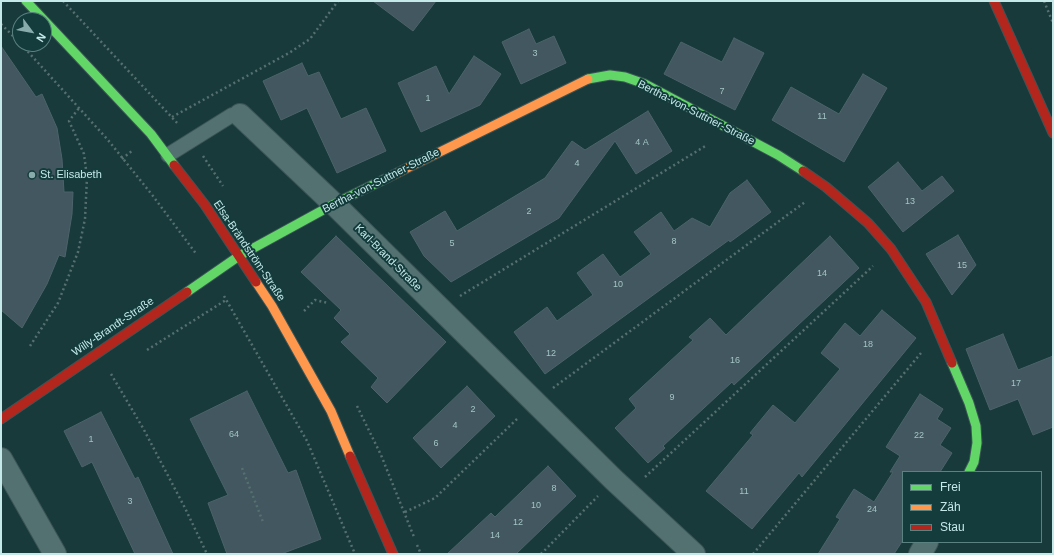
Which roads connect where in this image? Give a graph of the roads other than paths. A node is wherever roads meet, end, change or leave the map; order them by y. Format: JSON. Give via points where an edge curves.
{"nodes":[{"id":1,"x":26,"y":1,"type":"edge"},
{"id":2,"x":994,"y":1,"type":"edge"},
{"id":3,"x":240,"y":115,"type":"joint"},
{"id":4,"x":1053,"y":133,"type":"edge"},
{"id":5,"x":168,"y":155,"type":"junction"},
{"id":6,"x":334,"y":204,"type":"junction"},
{"id":7,"x":239,"y":256,"type":"junction"},
{"id":8,"x":1,"y":419,"type":"edge"},
{"id":9,"x":1,"y":459,"type":"edge"},
{"id":10,"x":970,"y":471,"type":"edge"},
{"id":11,"x":926,"y":543,"type":"edge"},
{"id":12,"x":55,"y":554,"type":"edge"},
{"id":13,"x":393,"y":554,"type":"edge"},
{"id":14,"x":694,"y":554,"type":"edge"},
{"id":15,"x":920,"y":554,"type":"edge"}],
"edges":[{"from":1,"to":5,"type":"street","name":"Elsa-Brändström-Straße"},
{"from":2,"to":4,"type":"street"},
{"from":3,"to":5,"type":"lane","via":[[232,115]]},
{"from":3,"to":6,"type":"street","name":"Karl-Brand-Straße"},
{"from":5,"to":7,"type":"street","name":"Elsa-Brändström-Straße"},
{"from":6,"to":7,"type":"street","name":"Bertha-von-Suttner-Straße"},
{"from":6,"to":10,"type":"street","name":"Bertha-von-Suttner-Straße","via":[[590,78],[610,75],[645,84],[778,155],[826,187],[868,223],[891,249],[926,302],[969,403],[976,426],[977,443],[974,462]]},
{"from":6,"to":14,"type":"street","name":"Karl-Brand-Straße","via":[[621,487]]},
{"from":7,"to":8,"type":"street","name":"Willy-Brandt-Straße"},
{"from":7,"to":13,"type":"street","name":"Elsa-Brändström-Straße","via":[[272,306],[331,410]]},
{"from":9,"to":12,"type":"street"},
{"from":11,"to":15,"type":"street"}]}
